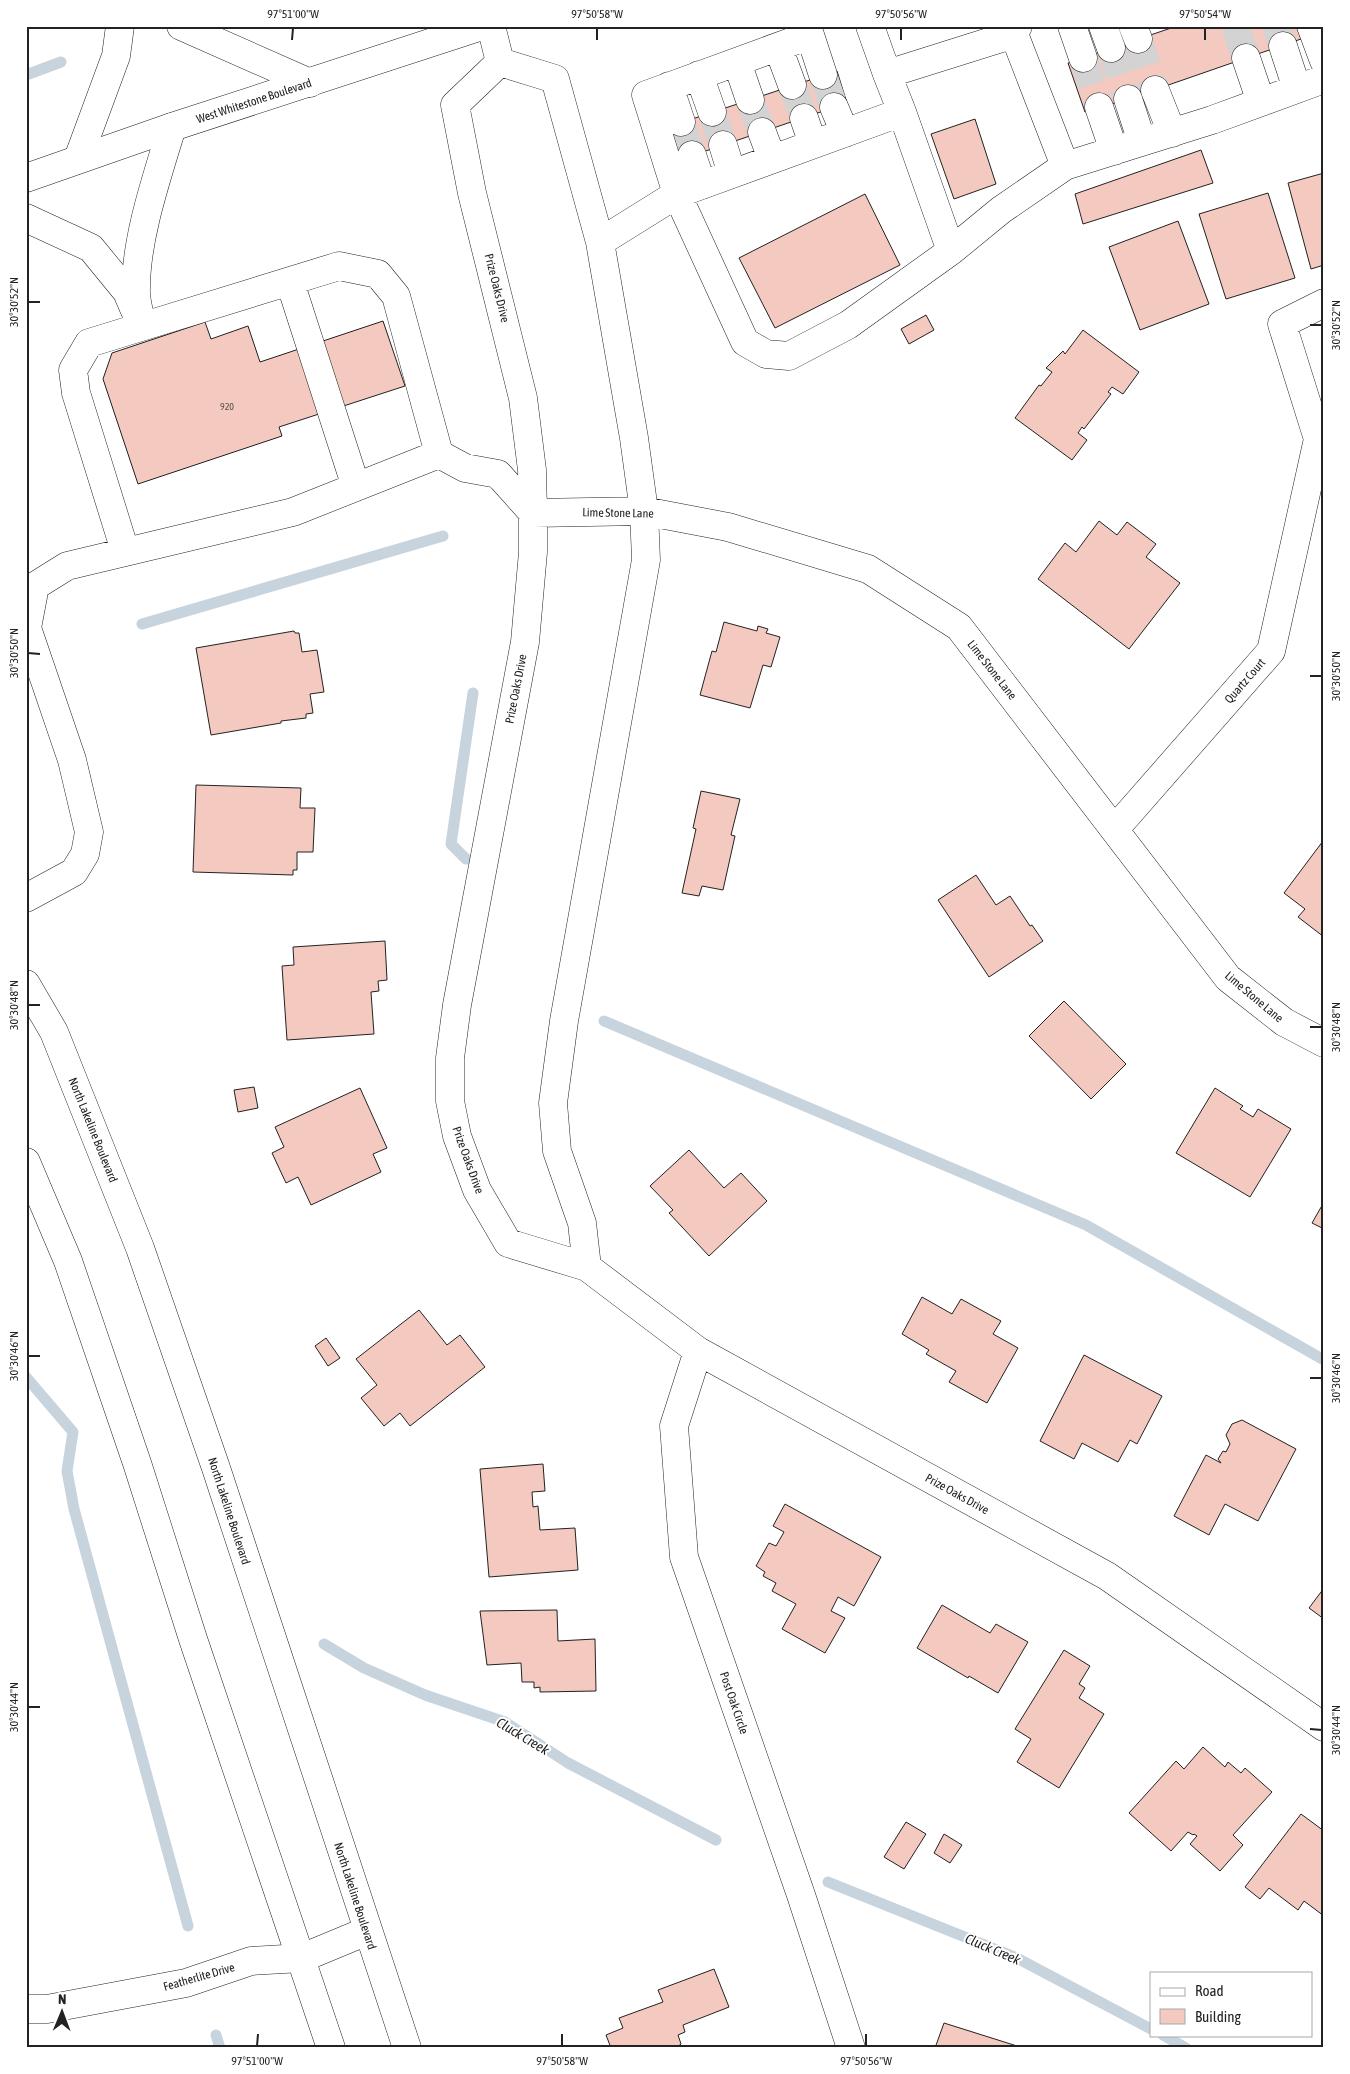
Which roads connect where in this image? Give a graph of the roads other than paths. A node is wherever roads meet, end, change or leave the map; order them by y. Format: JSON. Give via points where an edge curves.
{"nodes":[{"id":1,"x":120,"y":26,"type":"edge"},
{"id":2,"x":182,"y":26,"type":"edge"},
{"id":3,"x":482,"y":26,"type":"edge"},
{"id":4,"x":490,"y":26,"type":"edge"},
{"id":5,"x":1072,"y":26,"type":"edge"},
{"id":6,"x":1311,"y":26,"type":"edge"},
{"id":7,"x":876,"y":28,"type":"edge"},
{"id":8,"x":814,"y":29,"type":"edge"},
{"id":9,"x":1016,"y":30,"type":"edge"},
{"id":10,"x":1282,"y":46,"type":"tunnel mouth"},
{"id":11,"x":778,"y":47,"type":"junction"},
{"id":12,"x":1083,"y":58,"type":"tunnel mouth"},
{"id":13,"x":1246,"y":58,"type":"tunnel mouth"},
{"id":14,"x":1324,"y":61,"type":"edge"},
{"id":15,"x":500,"y":62,"type":"junction"},
{"id":16,"x":736,"y":62,"type":"junction"},
{"id":17,"x":887,"y":74,"type":"junction"},
{"id":18,"x":699,"y":75,"type":"junction"},
{"id":19,"x":823,"y":75,"type":"tunnel mouth"},
{"id":20,"x":1324,"y":79,"type":"edge"},
{"id":21,"x":310,"y":83,"type":"junction"},
{"id":22,"x":792,"y":85,"type":"tunnel mouth"},
{"id":23,"x":669,"y":86,"type":"junction"},
{"id":24,"x":1297,"y":89,"type":"junction"},
{"id":25,"x":1155,"y":90,"type":"tunnel mouth"},
{"id":26,"x":1128,"y":99,"type":"tunnel mouth"},
{"id":27,"x":750,"y":100,"type":"tunnel mouth"},
{"id":28,"x":1261,"y":102,"type":"junction"},
{"id":29,"x":834,"y":107,"type":"tunnel mouth"},
{"id":30,"x":1099,"y":107,"type":"tunnel mouth"},
{"id":31,"x":712,"y":112,"type":"tunnel mouth"},
{"id":32,"x":902,"y":112,"type":"junction"},
{"id":33,"x":804,"y":118,"type":"tunnel mouth"},
{"id":34,"x":681,"y":122,"type":"tunnel mouth"},
{"id":35,"x":172,"y":127,"type":"junction"},
{"id":36,"x":762,"y":132,"type":"tunnel mouth"},
{"id":37,"x":845,"y":133,"type":"junction"},
{"id":38,"x":1172,"y":133,"type":"junction"},
{"id":39,"x":1142,"y":142,"type":"junction"},
{"id":40,"x":813,"y":144,"type":"junction"},
{"id":41,"x":722,"y":145,"type":"tunnel mouth"},
{"id":42,"x":1114,"y":151,"type":"junction"},
{"id":43,"x":692,"y":155,"type":"tunnel mouth"},
{"id":44,"x":78,"y":159,"type":"junction"},
{"id":45,"x":772,"y":159,"type":"junction"},
{"id":46,"x":1065,"y":166,"type":"junction"},
{"id":47,"x":732,"y":174,"type":"junction"},
{"id":48,"x":26,"y":178,"type":"edge"},
{"id":49,"x":690,"y":189,"type":"junction"},
{"id":50,"x":26,"y":218,"type":"edge"},
{"id":51,"x":600,"y":242,"type":"junction"},
{"id":52,"x":950,"y":251,"type":"junction"},
{"id":53,"x":290,"y":282,"type":"junction"},
{"id":54,"x":1324,"y":303,"type":"edge"},
{"id":55,"x":142,"y":326,"type":"junction"},
{"id":56,"x":1321,"y":438,"type":"edge"},
{"id":57,"x":439,"y":454,"type":"junction"},
{"id":58,"x":356,"y":487,"type":"junction"},
{"id":59,"x":644,"y":511,"type":"junction"},
{"id":60,"x":533,"y":513,"type":"junction"},
{"id":61,"x":125,"y":551,"type":"junction"},
{"id":62,"x":31,"y":580,"type":"edge"},
{"id":63,"x":1114,"y":829,"type":"junction"},
{"id":64,"x":26,"y":898,"type":"edge"},
{"id":65,"x":26,"y":984,"type":"edge"},
{"id":66,"x":1324,"y":1043,"type":"edge"},
{"id":67,"x":26,"y":1162,"type":"edge"},
{"id":68,"x":587,"y":1268,"type":"junction"},
{"id":69,"x":698,"y":1351,"type":"junction"},
{"id":70,"x":1324,"y":1727,"type":"edge"},
{"id":71,"x":367,"y":1931,"type":"junction"},
{"id":72,"x":302,"y":1958,"type":"junction"},
{"id":73,"x":26,"y":2010,"type":"edge"},
{"id":74,"x":331,"y":2048,"type":"edge"},
{"id":75,"x":406,"y":2048,"type":"edge"},
{"id":76,"x":851,"y":2048,"type":"edge"}],
"edges":[{"from":1,"to":44,"type":"street","via":[[116,56]]},
{"from":2,"to":21,"type":"street"},
{"from":3,"to":21,"type":"street","name":"West Whitestone Boulevard"},
{"from":4,"to":15,"type":"street"},
{"from":5,"to":12,"type":"street"},
{"from":6,"to":14,"type":"street"},
{"from":7,"to":17,"type":"street"},
{"from":8,"to":11,"type":"street"},
{"from":8,"to":19,"type":"street"},
{"from":9,"to":17,"type":"street"},
{"from":9,"to":46,"type":"street"},
{"from":10,"to":24,"type":"street"},
{"from":11,"to":16,"type":"street"},
{"from":11,"to":22,"type":"street"},
{"from":13,"to":28,"type":"street"},
{"from":15,"to":51,"type":"street","via":[[554,79]]},
{"from":15,"to":60,"type":"street","name":"Prize Oaks Drive","via":[[455,104],[472,193],[523,398],[532,470]]},
{"from":16,"to":18,"type":"street"},
{"from":16,"to":27,"type":"street"},
{"from":17,"to":32,"type":"street"},
{"from":18,"to":23,"type":"street"},
{"from":18,"to":31,"type":"street"},
{"from":20,"to":24,"type":"street"},
{"from":21,"to":35,"type":"street","name":"West Whitestone Boulevard"},
{"from":23,"to":34,"type":"street"},
{"from":23,"to":49,"type":"street","via":[[646,95]]},
{"from":24,"to":28,"type":"street"},
{"from":25,"to":38,"type":"street"},
{"from":26,"to":39,"type":"street"},
{"from":28,"to":38,"type":"street"},
{"from":29,"to":37,"type":"street"},
{"from":30,"to":42,"type":"street"},
{"from":32,"to":37,"type":"street"},
{"from":32,"to":52,"type":"street"},
{"from":33,"to":40,"type":"street"},
{"from":35,"to":44,"type":"street","name":"West Whitestone Boulevard"},
{"from":35,"to":55,"type":"street","via":[[148,208],[139,260],[135,289]]},
{"from":36,"to":45,"type":"street"},
{"from":37,"to":40,"type":"street"},
{"from":38,"to":39,"type":"street"},
{"from":39,"to":42,"type":"street"},
{"from":40,"to":45,"type":"street"},
{"from":41,"to":47,"type":"street"},
{"from":42,"to":46,"type":"street"},
{"from":43,"to":49,"type":"street"},
{"from":44,"to":48,"type":"street","name":"West Whitestone Boulevard"},
{"from":45,"to":47,"type":"street"},
{"from":46,"to":52,"type":"street","via":[[1000,210]]},
{"from":47,"to":49,"type":"street"},
{"from":49,"to":51,"type":"street"},
{"from":49,"to":52,"type":"street","via":[[745,342],[766,354],[789,356],[848,325]]},
{"from":50,"to":55,"type":"street","via":[[91,248],[127,292]]},
{"from":51,"to":59,"type":"street"},
{"from":53,"to":55,"type":"street"},
{"from":53,"to":57,"type":"street","via":[[340,266],[378,274],[396,296]]},
{"from":53,"to":58,"type":"street"},
{"from":54,"to":56,"type":"street","via":[[1282,324]]},
{"from":55,"to":61,"type":"street","via":[[89,343],[73,370],[76,393]]},
{"from":56,"to":63,"type":"street","name":"Quartz Court","via":[[1271,651]]},
{"from":57,"to":58,"type":"street"},
{"from":57,"to":60,"type":"street","via":[[465,468],[498,474]]},
{"from":58,"to":61,"type":"street","via":[[293,512]]},
{"from":59,"to":60,"type":"street","name":"Lime Stone Lane"},
{"from":59,"to":63,"type":"street","name":"Lime Stone Lane","via":[[728,527],[868,569],[959,627]]},
{"from":59,"to":68,"type":"street","via":[[646,560],[564,1021],[553,1102],[557,1151],[582,1223]]},
{"from":60,"to":68,"type":"street","name":"Prize Oaks Drive","via":[[525,642],[457,1005],[450,1058],[450,1101],[457,1136],[477,1190],[508,1243]]},
{"from":61,"to":62,"type":"street","via":[[67,566]]},
{"from":62,"to":64,"type":"street","via":[[27,628],[72,760],[89,832],[85,854],[74,872]]},
{"from":63,"to":66,"type":"street","name":"Lime Stone Lane","via":[[1228,978],[1284,1022]]},
{"from":65,"to":71,"type":"street","name":"North Lakeline Boulevard","via":[[54,1032],[140,1248],[216,1468]]},
{"from":67,"to":72,"type":"street","via":[[68,1261]]},
{"from":68,"to":69,"type":"street","name":"Prize Oaks Drive"},
{"from":69,"to":70,"type":"street","name":"Prize Oaks Drive","via":[[1108,1576]]},
{"from":69,"to":76,"type":"street","name":"Post Oak Circle","via":[[674,1426],[684,1558]]},
{"from":71,"to":72,"type":"street","name":"Featherlite Drive"},
{"from":71,"to":75,"type":"street","name":"North Lakeline Boulevard"},
{"from":72,"to":73,"type":"street","name":"Featherlite Drive","via":[[251,1962],[186,1983],[47,2009]]},
{"from":72,"to":74,"type":"street"}]}
